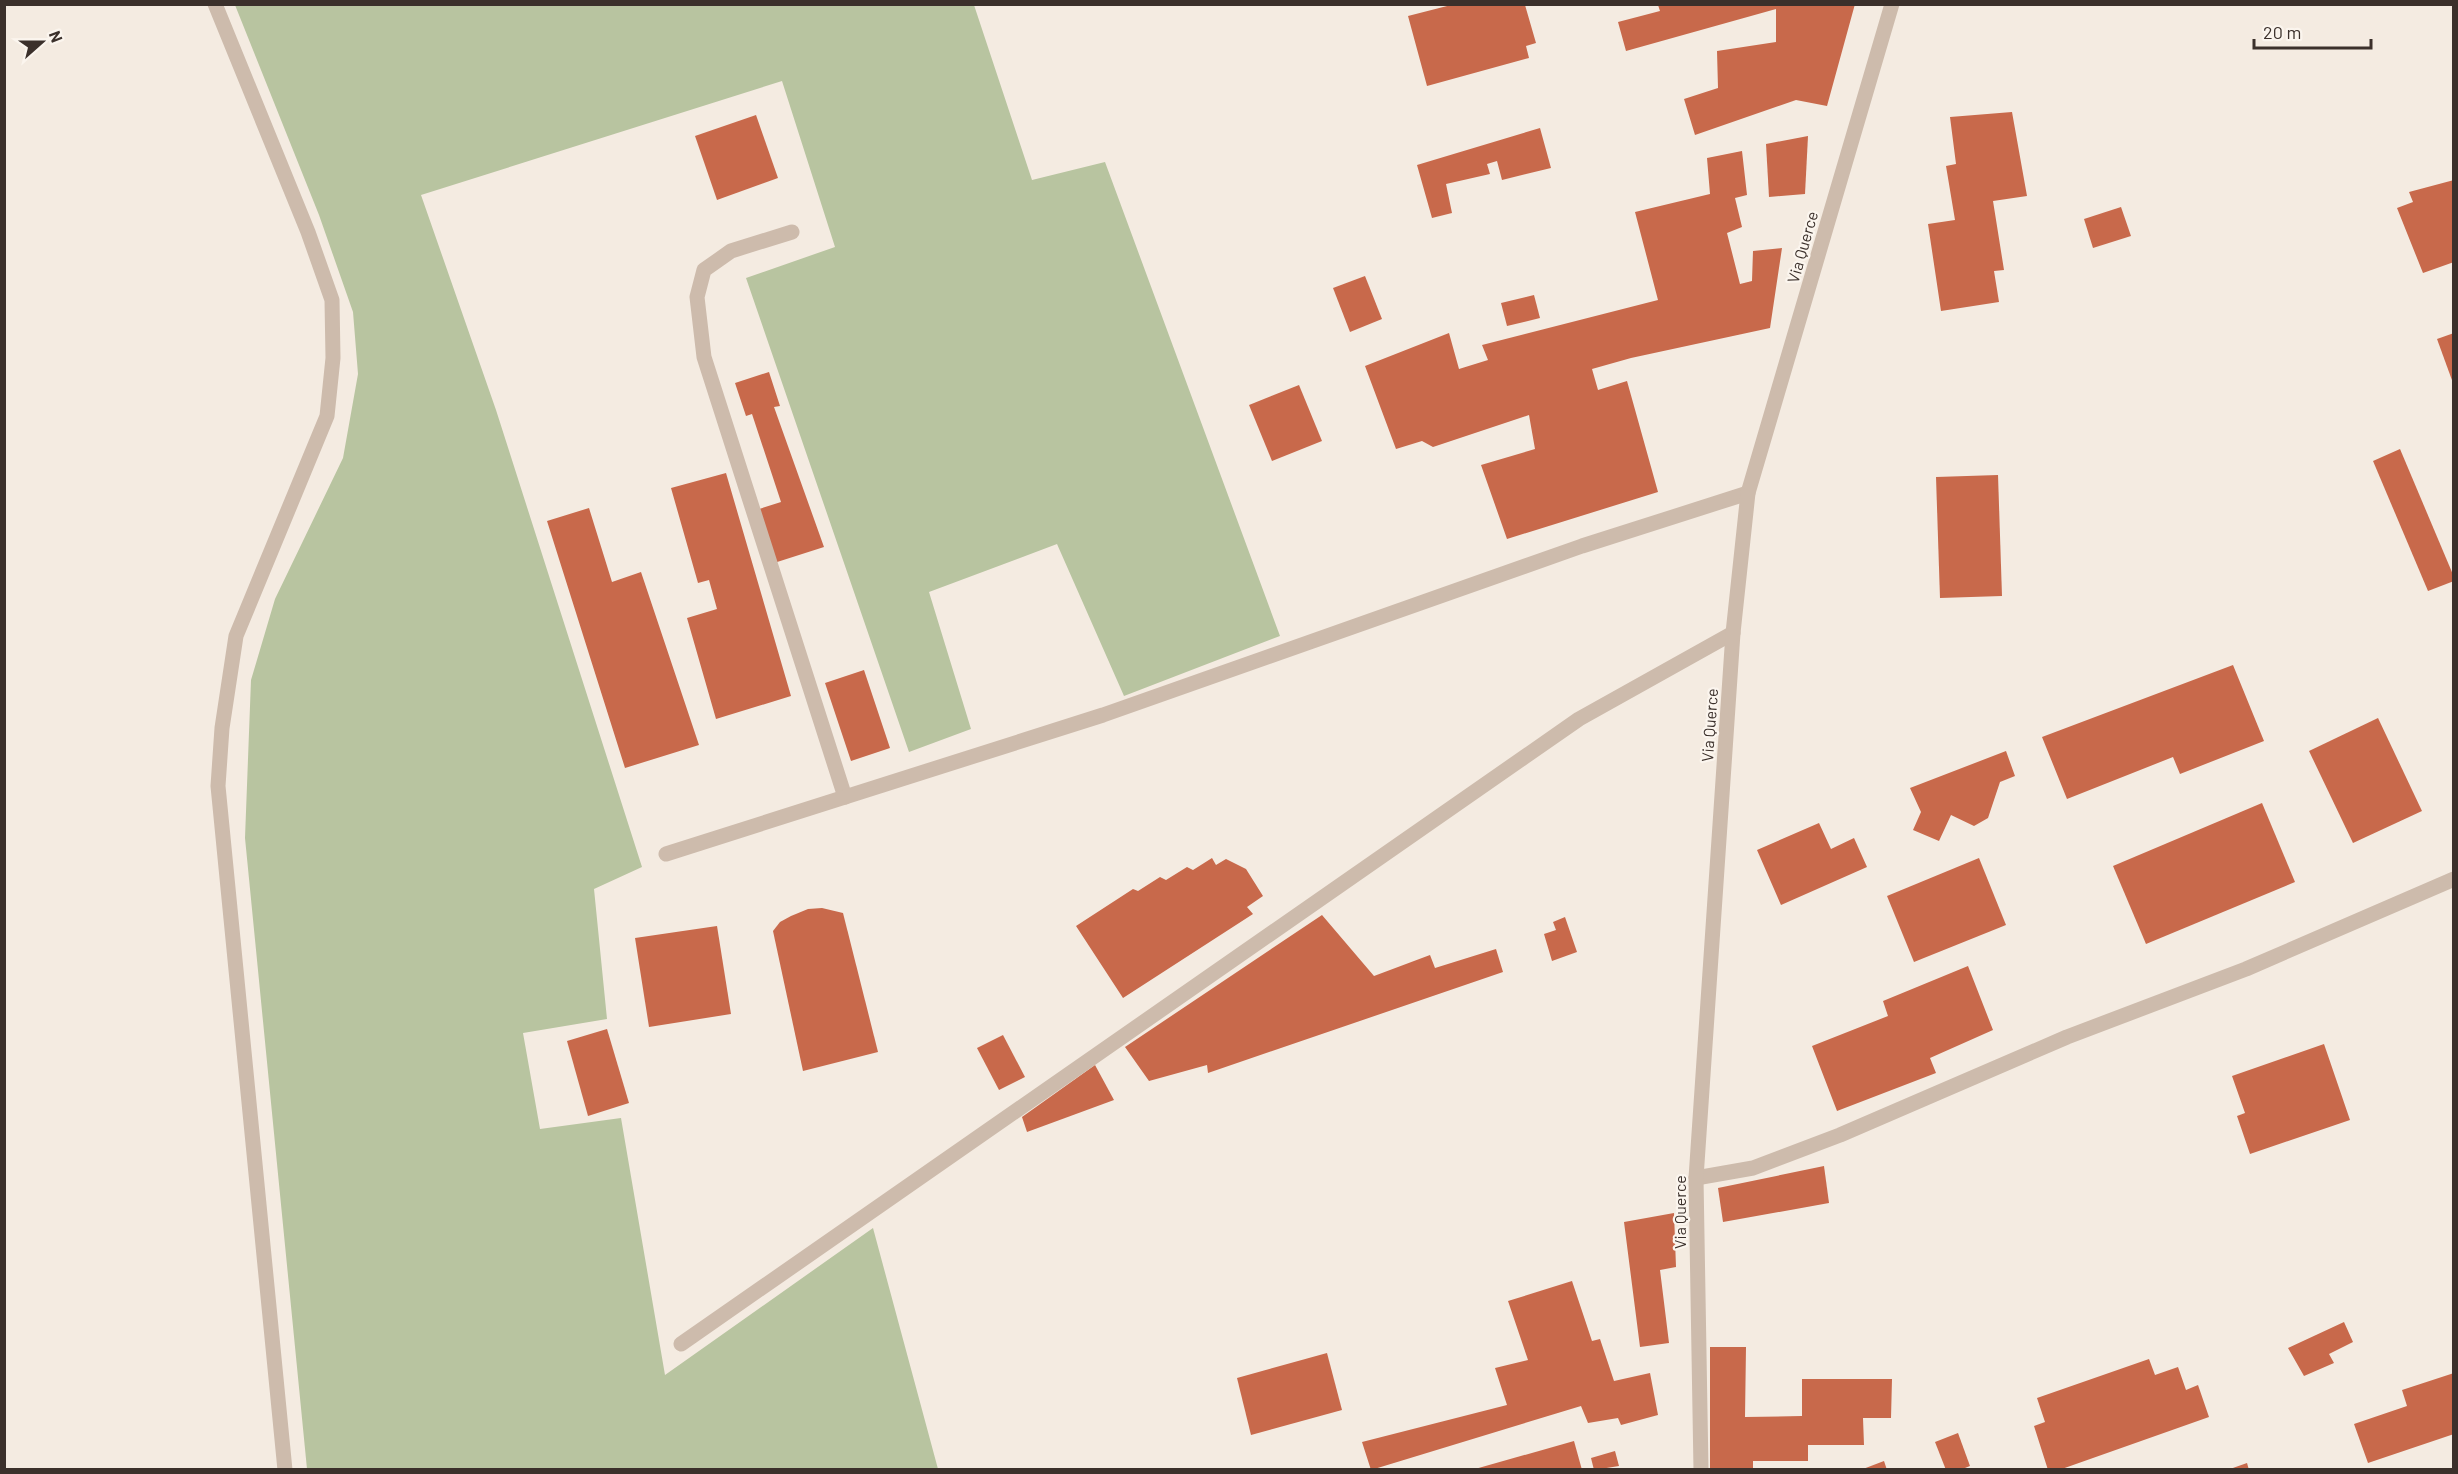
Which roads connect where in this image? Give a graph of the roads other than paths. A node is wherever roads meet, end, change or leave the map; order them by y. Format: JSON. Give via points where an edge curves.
{"nodes":[{"id":1,"x":215,"y":4,"type":"edge"},
{"id":2,"x":1892,"y":4,"type":"edge"},
{"id":3,"x":792,"y":232,"type":"dead end"},
{"id":4,"x":1748,"y":493,"type":"junction"},
{"id":5,"x":1733,"y":633,"type":"junction"},
{"id":6,"x":845,"y":797,"type":"junction"},
{"id":7,"x":666,"y":854,"type":"dead end"},
{"id":8,"x":2454,"y":879,"type":"edge"},
{"id":9,"x":1696,"y":1178,"type":"junction"},
{"id":10,"x":681,"y":1344,"type":"dead end"},
{"id":11,"x":285,"y":1470,"type":"edge"},
{"id":12,"x":1701,"y":1470,"type":"edge"}],
"edges":[{"from":1,"to":11,"type":"street","via":[[332,300],[333,358],[327,416],[236,636],[218,786]]},
{"from":2,"to":4,"type":"street","name":"Via Querce"},
{"from":3,"to":6,"type":"street","via":[[731,250],[704,270],[697,297],[704,357]]},
{"from":4,"to":5,"type":"street","name":"Via Querce"},
{"from":4,"to":6,"type":"street","via":[[1582,546],[1103,715]]},
{"from":5,"to":9,"type":"street","name":"Via Querce"},
{"from":5,"to":10,"type":"street","via":[[1579,718]]},
{"from":6,"to":7,"type":"street"},
{"from":8,"to":9,"type":"street","via":[[2246,969],[2067,1037],[1840,1135],[1753,1168]]},
{"from":9,"to":12,"type":"street","name":"Via Querce"}]}
